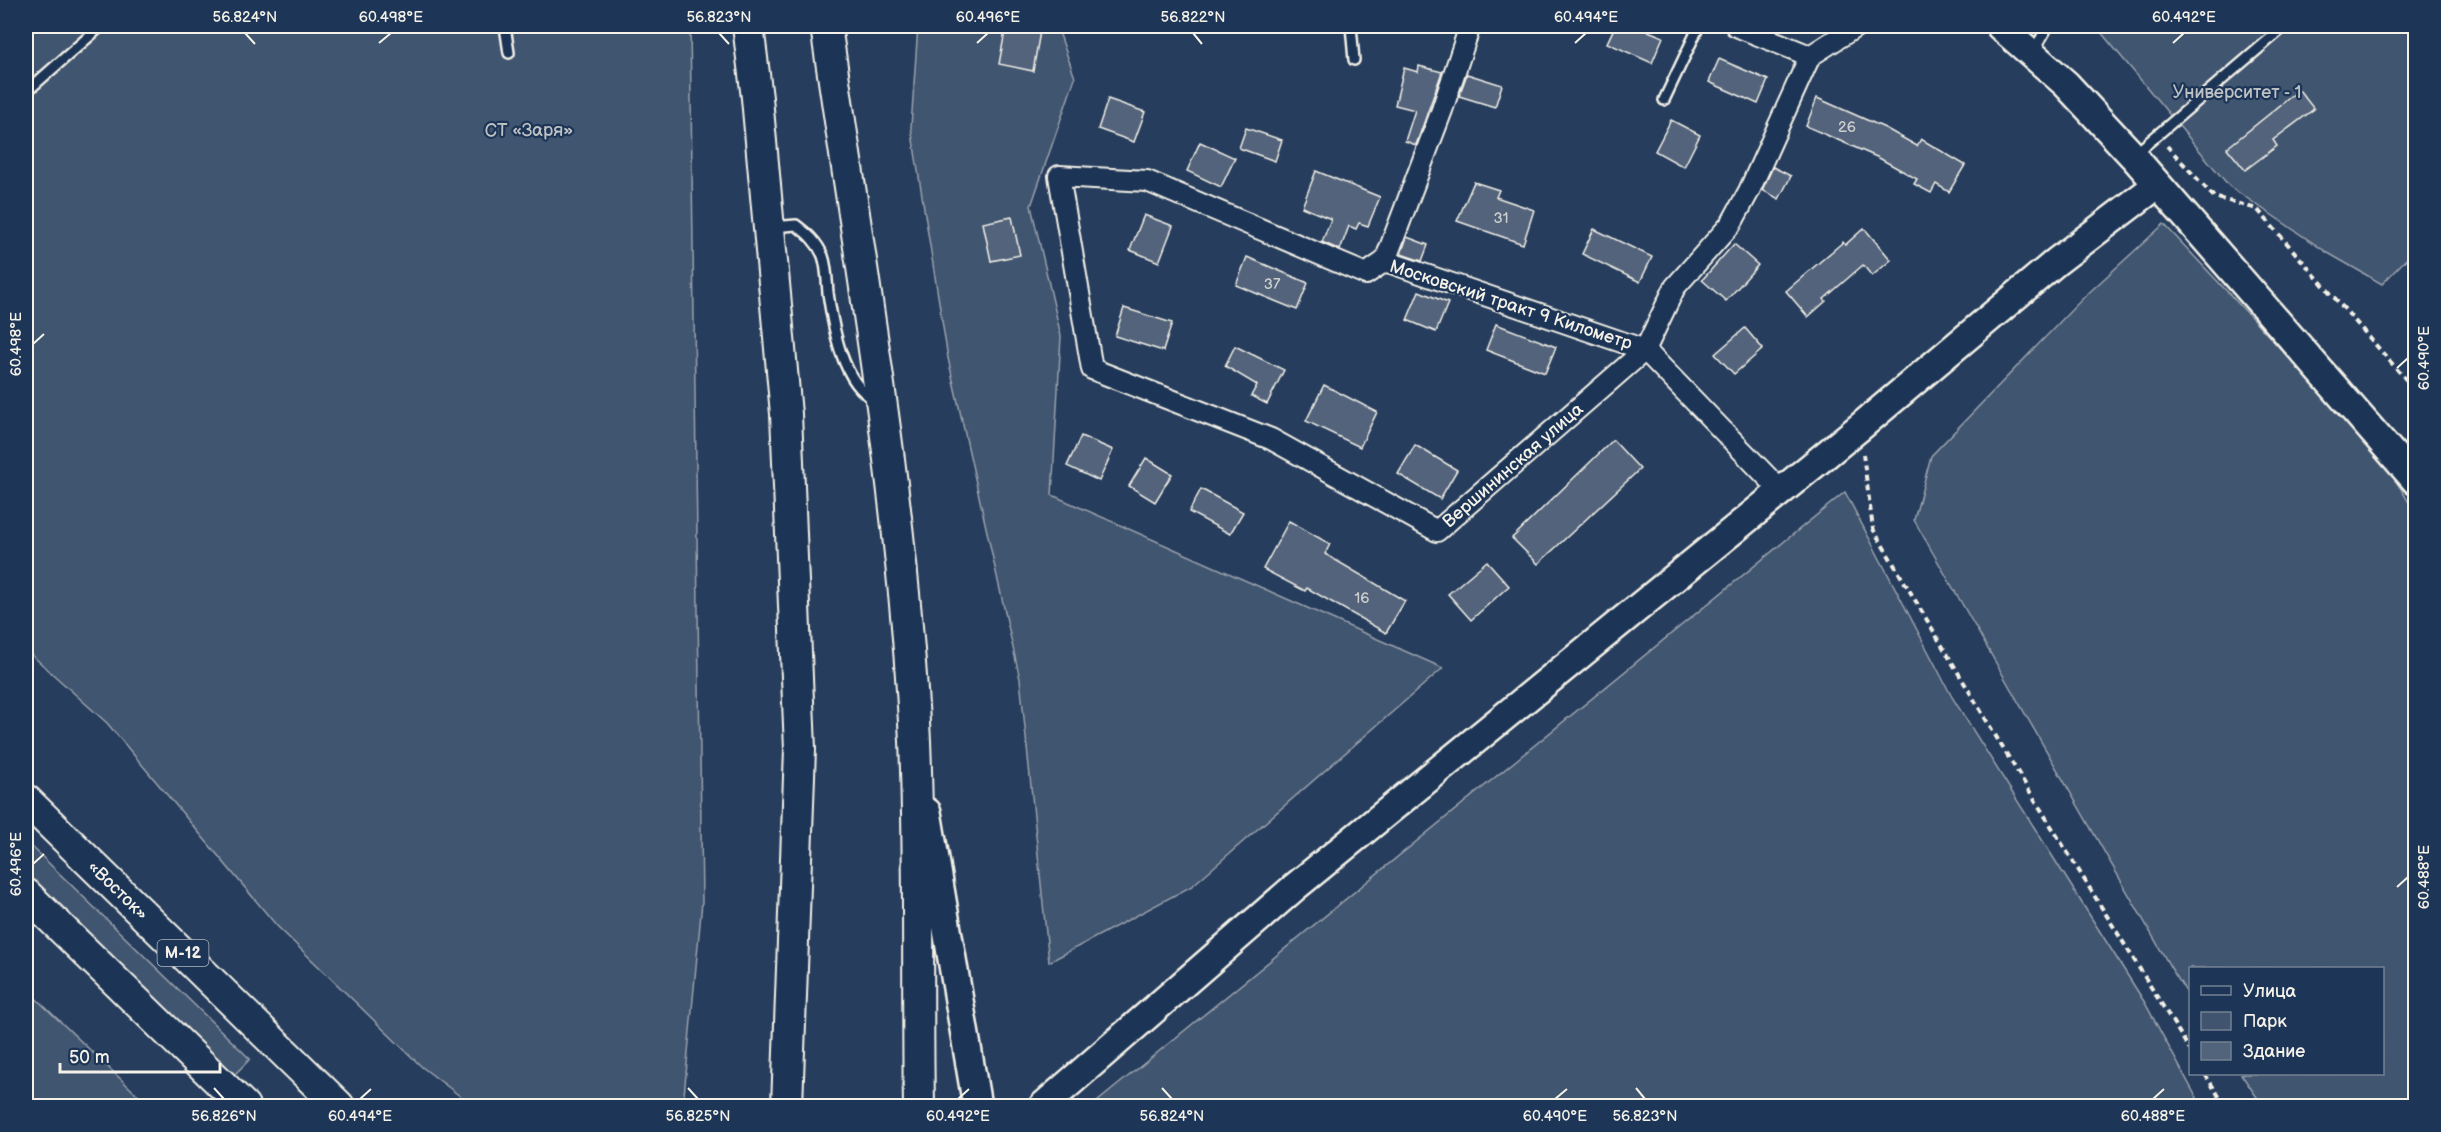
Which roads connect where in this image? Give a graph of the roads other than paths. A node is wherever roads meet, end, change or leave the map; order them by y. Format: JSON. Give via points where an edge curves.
{"nodes":[{"id":1,"x":101,"y":26,"type":"edge"},
{"id":2,"x":505,"y":26,"type":"edge"},
{"id":3,"x":748,"y":26,"type":"edge"},
{"id":4,"x":826,"y":26,"type":"edge"},
{"id":5,"x":1351,"y":26,"type":"edge"},
{"id":6,"x":1470,"y":26,"type":"edge"},
{"id":7,"x":1699,"y":26,"type":"edge"},
{"id":8,"x":1736,"y":26,"type":"edge"},
{"id":9,"x":1857,"y":26,"type":"edge"},
{"id":10,"x":2000,"y":26,"type":"edge"},
{"id":11,"x":2048,"y":26,"type":"edge"},
{"id":12,"x":2285,"y":26,"type":"edge"},
{"id":13,"x":509,"y":53,"type":"dead end"},
{"id":14,"x":2032,"y":54,"type":"junction"},
{"id":15,"x":1810,"y":56,"type":"junction"},
{"id":16,"x":1354,"y":60,"type":"dead end"},
{"id":17,"x":26,"y":92,"type":"edge"},
{"id":18,"x":1664,"y":100,"type":"dead end"},
{"id":19,"x":2133,"y":156,"type":"junction"},
{"id":20,"x":1059,"y":176,"type":"joint"},
{"id":21,"x":2157,"y":184,"type":"junction"},
{"id":22,"x":769,"y":227,"type":"junction"},
{"id":23,"x":1385,"y":261,"type":"junction"},
{"id":24,"x":1645,"y":350,"type":"junction"},
{"id":25,"x":880,"y":402,"type":"junction"},
{"id":26,"x":2415,"y":481,"type":"edge"},
{"id":27,"x":1781,"y":491,"type":"junction"},
{"id":28,"x":915,"y":741,"type":"junction"},
{"id":29,"x":26,"y":800,"type":"edge"},
{"id":30,"x":26,"y":894,"type":"edge"},
{"id":31,"x":244,"y":1107,"type":"edge"},
{"id":32,"x":339,"y":1107,"type":"edge"},
{"id":33,"x":787,"y":1107,"type":"edge"},
{"id":34,"x":919,"y":1107,"type":"edge"},
{"id":35,"x":977,"y":1107,"type":"edge"},
{"id":36,"x":1043,"y":1107,"type":"edge"}],
"edges":[{"from":1,"to":17,"type":"lane"},
{"from":2,"to":13,"type":"lane"},
{"from":3,"to":22,"type":"main road"},
{"from":4,"to":25,"type":"main road"},
{"from":5,"to":16,"type":"lane"},
{"from":6,"to":23,"type":"street"},
{"from":7,"to":18,"type":"lane"},
{"from":8,"to":15,"type":"street"},
{"from":9,"to":15,"type":"street"},
{"from":10,"to":14,"type":"street"},
{"from":11,"to":14,"type":"lane"},
{"from":12,"to":19,"type":"lane"},
{"from":14,"to":19,"type":"street","via":[[2066,84]]},
{"from":15,"to":24,"type":"street","name":"Вершининская улица","via":[[1731,224],[1675,287]]},
{"from":19,"to":21,"type":"street"},
{"from":20,"to":23,"type":"street","name":"Московский тракт 9 Километр","via":[[1147,182],[1366,274]]},
{"from":20,"to":24,"type":"street","name":"Вершининская улица","via":[[1092,369],[1271,439],[1437,531]]},
{"from":21,"to":26,"type":"street"},
{"from":21,"to":27,"type":"street","via":[[2056,262]]},
{"from":22,"to":25,"type":"lane","via":[[796,225],[811,236],[823,258],[832,320],[852,375],[865,394]]},
{"from":22,"to":33,"type":"main road","via":[[786,414],[800,749]]},
{"from":23,"to":24,"type":"street","name":"Московский тракт 9 Километр"},
{"from":24,"to":27,"type":"street","name":"Московский тракт 9 Километр"},
{"from":25,"to":28,"type":"main road","via":[[900,565]]},
{"from":27,"to":36,"type":"street","via":[[1296,886]]},
{"from":28,"to":34,"type":"main road"},
{"from":28,"to":35,"type":"street"},
{"from":29,"to":32,"type":"main road","name":"«Восток»","number":"М-12"},
{"from":30,"to":31,"type":"main road"}]}
